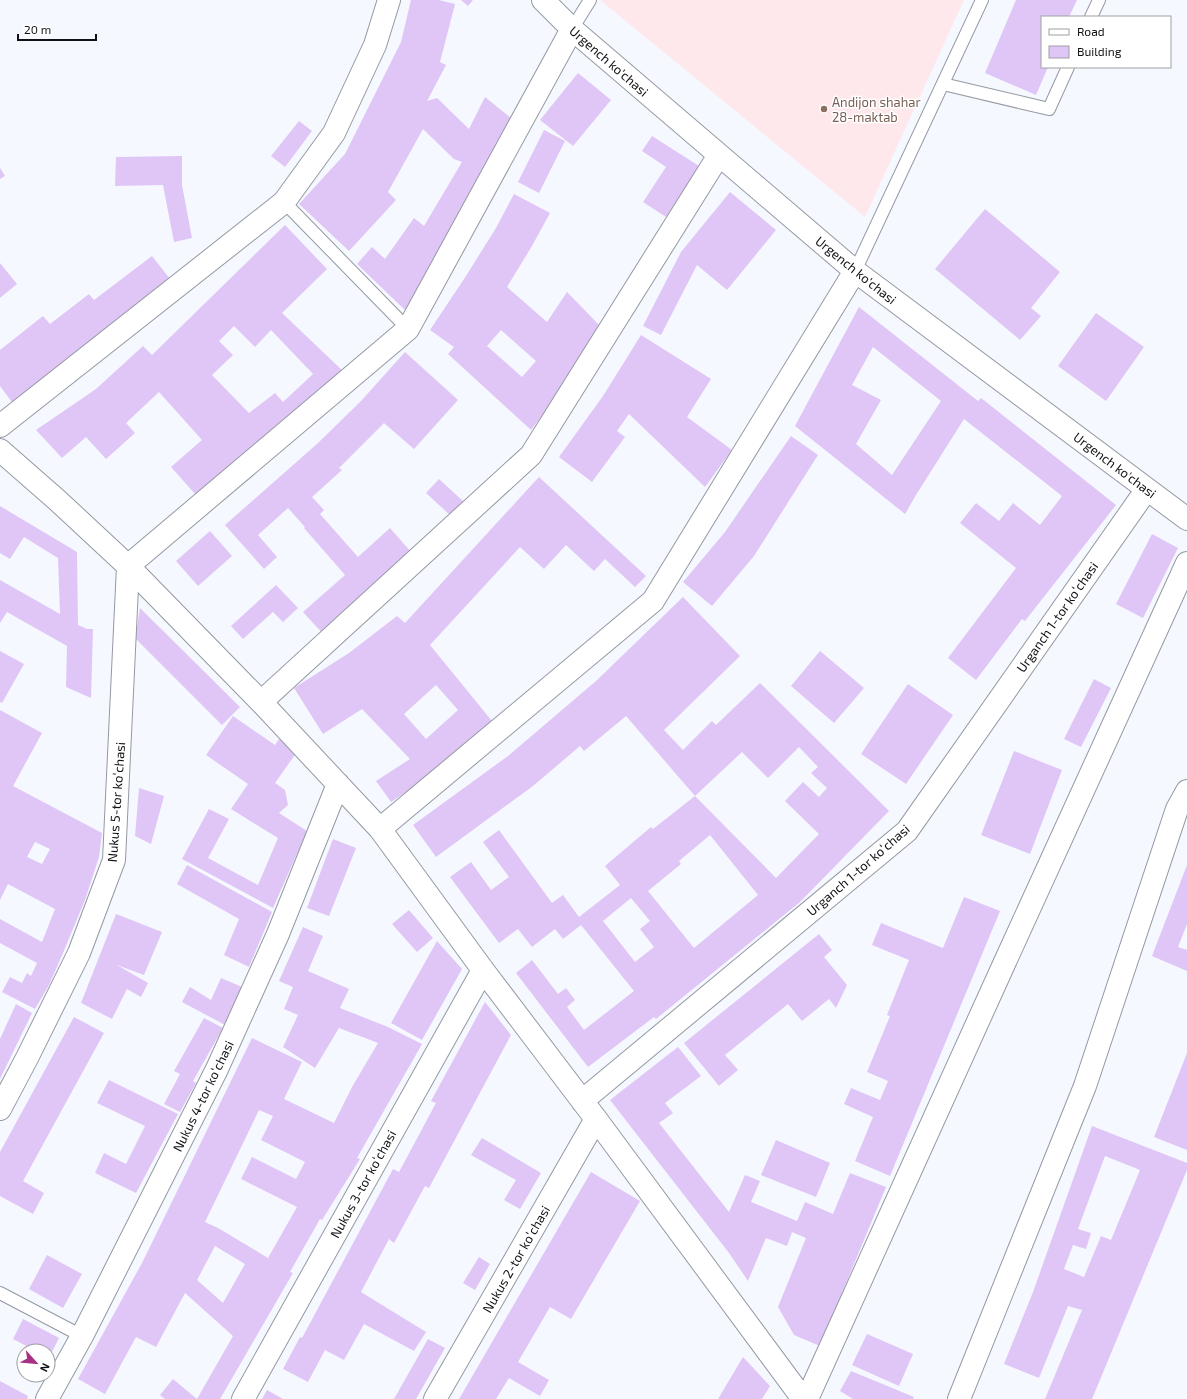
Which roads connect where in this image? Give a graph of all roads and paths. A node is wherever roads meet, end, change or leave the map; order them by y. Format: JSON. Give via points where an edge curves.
{"nodes":[{"id":1,"x":389,"y":0,"type":"edge"},
{"id":2,"x":543,"y":0,"type":"edge"},
{"id":3,"x":590,"y":0,"type":"edge"},
{"id":4,"x":982,"y":0,"type":"edge"},
{"id":5,"x":1099,"y":0,"type":"edge"},
{"id":6,"x":1091,"y":16,"type":"edge"},
{"id":7,"x":572,"y":29,"type":"junction"},
{"id":8,"x":1068,"y":68,"type":"edge"},
{"id":9,"x":943,"y":84,"type":"junction"},
{"id":10,"x":720,"y":155,"type":"junction"},
{"id":11,"x":284,"y":202,"type":"junction"},
{"id":12,"x":855,"y":271,"type":"junction"},
{"id":13,"x":408,"y":329,"type":"junction"},
{"id":14,"x":0,"y":426,"type":"edge"},
{"id":15,"x":0,"y":450,"type":"edge"},
{"id":16,"x":1147,"y":489,"type":"junction"},
{"id":17,"x":1187,"y":519,"type":"edge"},
{"id":18,"x":1187,"y":563,"type":"edge"},
{"id":19,"x":128,"y":566,"type":"junction"},
{"id":20,"x":261,"y":702,"type":"junction"},
{"id":21,"x":338,"y":784,"type":"junction"},
{"id":22,"x":1187,"y":791,"type":"edge"},
{"id":23,"x":380,"y":829,"type":"junction"},
{"id":24,"x":483,"y":970,"type":"junction"},
{"id":25,"x":582,"y":1101,"type":"junction"},
{"id":26,"x":0,"y":1109,"type":"edge"},
{"id":27,"x":596,"y":1119,"type":"junction"},
{"id":28,"x":0,"y":1293,"type":"edge"},
{"id":29,"x":82,"y":1336,"type":"junction"},
{"id":30,"x":47,"y":1399,"type":"edge"},
{"id":31,"x":243,"y":1399,"type":"edge"},
{"id":32,"x":435,"y":1399,"type":"edge"},
{"id":33,"x":803,"y":1399,"type":"edge"},
{"id":34,"x":807,"y":1399,"type":"edge"},
{"id":35,"x":959,"y":1399,"type":"edge"}],
"edges":[{"from":1,"to":11,"type":"street","via":[[375,45],[334,133]]},
{"from":2,"to":7,"type":"street","name":"Urgench ko'chasi"},
{"from":3,"to":7,"type":"lane"},
{"from":4,"to":9,"type":"lane"},
{"from":5,"to":6,"type":"lane"},
{"from":7,"to":10,"type":"street","name":"Urgench ko'chasi"},
{"from":7,"to":13,"type":"street"},
{"from":8,"to":9,"type":"lane","via":[[1049,109]]},
{"from":9,"to":12,"type":"lane"},
{"from":10,"to":12,"type":"street","name":"Urgench ko'chasi"},
{"from":10,"to":20,"type":"street","via":[[531,455]]},
{"from":11,"to":13,"type":"lane"},
{"from":11,"to":14,"type":"street"},
{"from":12,"to":16,"type":"street","name":"Urgench ko'chasi"},
{"from":12,"to":23,"type":"street","via":[[653,601]]},
{"from":13,"to":19,"type":"street"},
{"from":15,"to":19,"type":"street"},
{"from":16,"to":17,"type":"street","name":"Urgench ko'chasi"},
{"from":16,"to":25,"type":"street","name":"Urganch 1-tor koʻchasi","via":[[907,831]]},
{"from":18,"to":34,"type":"street"},
{"from":19,"to":20,"type":"street"},
{"from":19,"to":26,"type":"street","name":"Nukus 5-tor koʻchasi","via":[[114,860],[79,953]]},
{"from":20,"to":21,"type":"street"},
{"from":21,"to":23,"type":"street"},
{"from":21,"to":29,"type":"street","name":"Nukus 4-tor koʻchasi","via":[[278,934],[217,1069]]},
{"from":22,"to":35,"type":"street","via":[[1177,809],[1085,1086]]},
{"from":23,"to":24,"type":"street"},
{"from":24,"to":25,"type":"street"},
{"from":24,"to":31,"type":"street","name":"Nukus 3-tor koʻchasi"},
{"from":25,"to":27,"type":"street"},
{"from":27,"to":32,"type":"street","name":"Nukus 2-tor koʻchasi"},
{"from":27,"to":33,"type":"street"},
{"from":28,"to":29,"type":"lane"},
{"from":29,"to":30,"type":"street","name":"Nukus 4-tor koʻchasi"}]}
